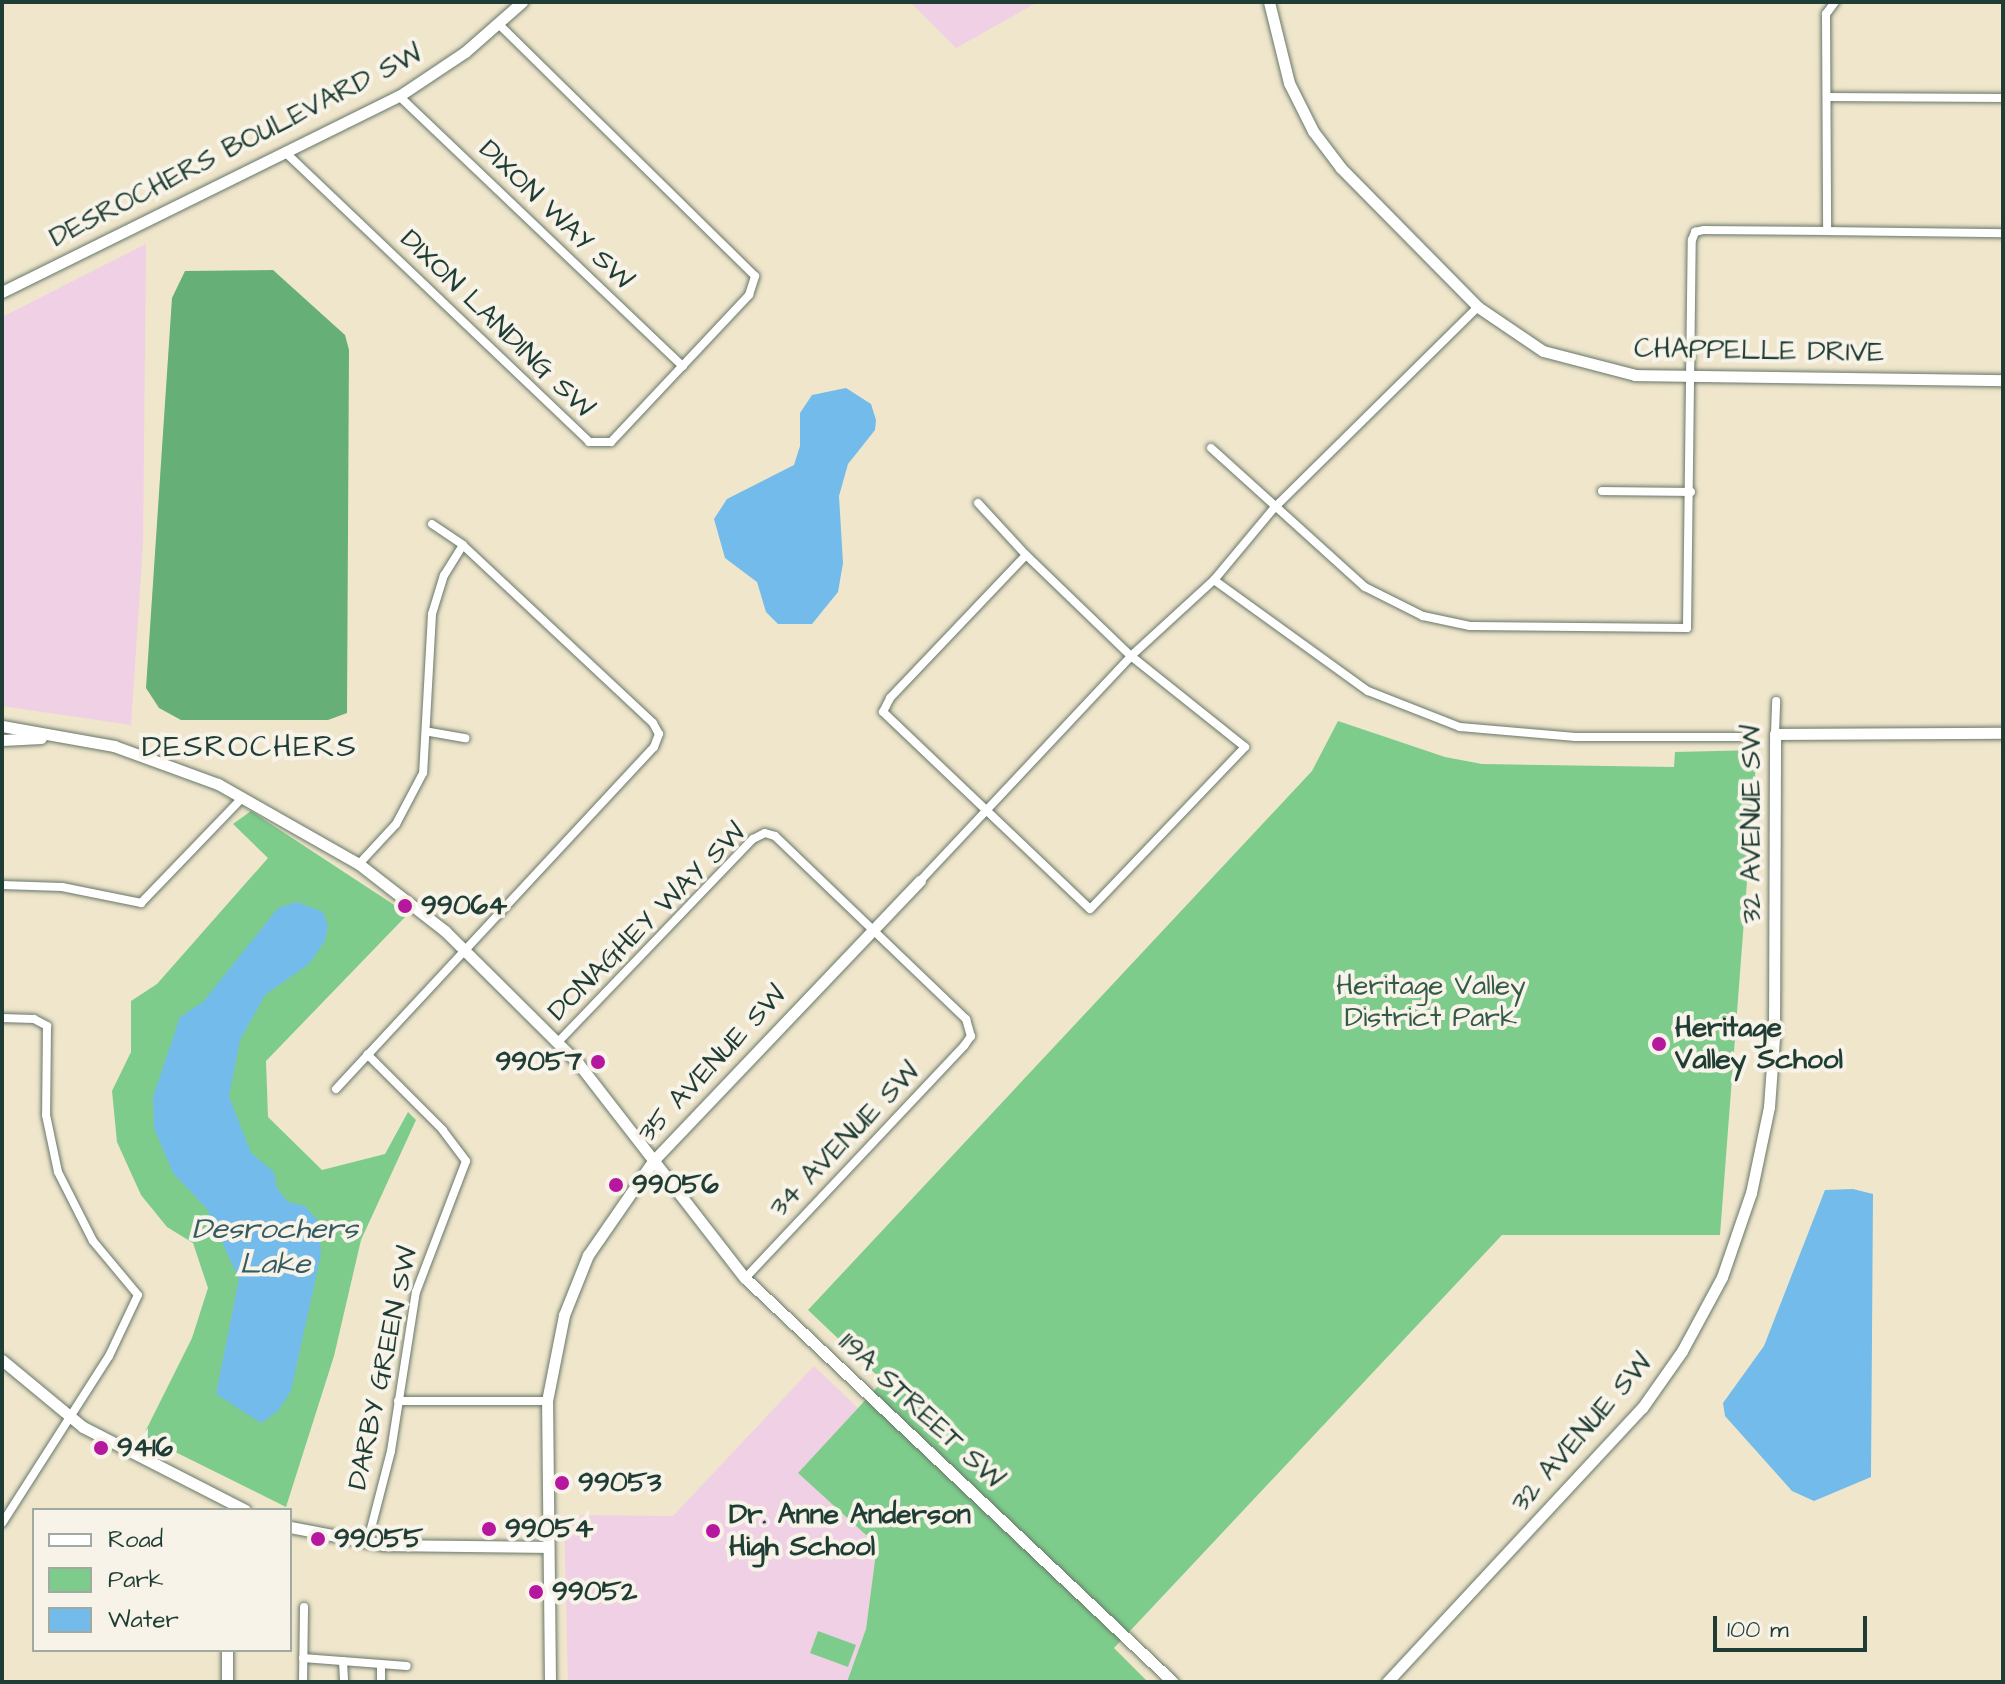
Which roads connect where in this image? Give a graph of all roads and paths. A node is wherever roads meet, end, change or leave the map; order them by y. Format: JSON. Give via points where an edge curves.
{"nodes":[{"id":1,"x":522,"y":2,"type":"edge"},
{"id":2,"x":1269,"y":2,"type":"edge"},
{"id":3,"x":1835,"y":2,"type":"edge"},
{"id":4,"x":499,"y":24,"type":"junction"},
{"id":5,"x":399,"y":96,"type":"junction"},
{"id":6,"x":1827,"y":97,"type":"junction"},
{"id":7,"x":2003,"y":98,"type":"edge"},
{"id":8,"x":285,"y":152,"type":"junction"},
{"id":9,"x":1827,"y":231,"type":"junction"},
{"id":10,"x":2003,"y":233,"type":"edge"},
{"id":11,"x":2,"y":292,"type":"edge"},
{"id":12,"x":1478,"y":307,"type":"junction"},
{"id":13,"x":683,"y":366,"type":"junction"},
{"id":14,"x":1692,"y":376,"type":"junction"},
{"id":15,"x":2003,"y":380,"type":"edge"},
{"id":16,"x":1211,"y":448,"type":"dead end"},
{"id":17,"x":1602,"y":491,"type":"dead end"},
{"id":18,"x":1691,"y":492,"type":"junction"},
{"id":19,"x":978,"y":503,"type":"dead end"},
{"id":20,"x":1274,"y":508,"type":"junction"},
{"id":21,"x":432,"y":524,"type":"dead end"},
{"id":22,"x":463,"y":545,"type":"junction"},
{"id":23,"x":1026,"y":555,"type":"junction"},
{"id":24,"x":1214,"y":580,"type":"junction"},
{"id":25,"x":1131,"y":656,"type":"junction"},
{"id":26,"x":1776,"y":701,"type":"dead end"},
{"id":27,"x":2,"y":726,"type":"edge"},
{"id":28,"x":430,"y":732,"type":"junction"},
{"id":29,"x":2003,"y":733,"type":"edge"},
{"id":30,"x":1775,"y":734,"type":"junction"},
{"id":31,"x":57,"y":737,"type":"junction"},
{"id":32,"x":1742,"y":737,"type":"dead end"},
{"id":33,"x":465,"y":738,"type":"dead end"},
{"id":34,"x":2,"y":740,"type":"edge"},
{"id":35,"x":243,"y":797,"type":"junction"},
{"id":36,"x":987,"y":812,"type":"junction"},
{"id":37,"x":359,"y":864,"type":"junction"},
{"id":38,"x":920,"y":881,"type":"joint"},
{"id":39,"x":2,"y":885,"type":"edge"},
{"id":40,"x":872,"y":930,"type":"junction"},
{"id":41,"x":465,"y":949,"type":"junction"},
{"id":42,"x":2,"y":1018,"type":"edge"},
{"id":43,"x":559,"y":1041,"type":"junction"},
{"id":44,"x":367,"y":1054,"type":"junction"},
{"id":45,"x":336,"y":1089,"type":"dead end"},
{"id":46,"x":653,"y":1161,"type":"junction"},
{"id":47,"x":745,"y":1278,"type":"junction"},
{"id":48,"x":2,"y":1360,"type":"edge"},
{"id":49,"x":398,"y":1401,"type":"junction"},
{"id":50,"x":547,"y":1401,"type":"junction"},
{"id":51,"x":69,"y":1418,"type":"junction"},
{"id":52,"x":241,"y":1508,"type":"edge"},
{"id":53,"x":2,"y":1523,"type":"edge"},
{"id":54,"x":292,"y":1527,"type":"edge"},
{"id":55,"x":367,"y":1544,"type":"junction"},
{"id":56,"x":547,"y":1547,"type":"junction"},
{"id":57,"x":304,"y":1607,"type":"dead end"},
{"id":58,"x":227,"y":1652,"type":"edge"},
{"id":59,"x":303,"y":1658,"type":"junction"},
{"id":60,"x":343,"y":1661,"type":"junction"},
{"id":61,"x":381,"y":1665,"type":"junction"},
{"id":62,"x":407,"y":1666,"type":"dead end"},
{"id":63,"x":227,"y":1682,"type":"edge"},
{"id":64,"x":303,"y":1682,"type":"edge"},
{"id":65,"x":344,"y":1682,"type":"edge"},
{"id":66,"x":381,"y":1682,"type":"edge"},
{"id":67,"x":550,"y":1682,"type":"edge"},
{"id":68,"x":1173,"y":1682,"type":"edge"},
{"id":69,"x":1387,"y":1682,"type":"edge"}],
"edges":[{"from":1,"to":4,"type":"street","name":"DESROCHERS BOULEVARD SW"},
{"from":2,"to":12,"type":"street","name":"CHAPPELLE DRIVE","via":[[1289,83],[1313,131],[1341,168]]},
{"from":3,"to":6,"type":"street","via":[[1826,14]]},
{"from":4,"to":5,"type":"street","name":"DESROCHERS BOULEVARD SW"},
{"from":4,"to":13,"type":"street","name":"DIXON LANDING SW","via":[[751,268],[753,289]]},
{"from":5,"to":8,"type":"street","name":"DESROCHERS BOULEVARD SW"},
{"from":5,"to":13,"type":"street","name":"DIXON WAY SW"},
{"from":6,"to":7,"type":"street"},
{"from":6,"to":9,"type":"street"},
{"from":8,"to":11,"type":"street","name":"DESROCHERS BOULEVARD SW"},
{"from":8,"to":13,"type":"street","name":"DIXON LANDING SW","via":[[589,442],[611,442]]},
{"from":9,"to":10,"type":"street"},
{"from":9,"to":14,"type":"street","via":[[1695,232]]},
{"from":12,"to":14,"type":"street","name":"CHAPPELLE DRIVE","via":[[1543,351],[1635,375]]},
{"from":12,"to":20,"type":"street"},
{"from":14,"to":15,"type":"street","name":"CHAPPELLE DRIVE"},
{"from":14,"to":18,"type":"street"},
{"from":16,"to":20,"type":"street"},
{"from":17,"to":18,"type":"street"},
{"from":18,"to":20,"type":"street","via":[[1689,621],[1679,630],[1470,626],[1423,616],[1365,587]]},
{"from":19,"to":23,"type":"street"},
{"from":20,"to":24,"type":"street"},
{"from":21,"to":22,"type":"street"},
{"from":22,"to":28,"type":"street","via":[[444,575],[432,614]]},
{"from":22,"to":41,"type":"street","via":[[659,734],[654,747]]},
{"from":23,"to":25,"type":"street"},
{"from":23,"to":36,"type":"street","via":[[890,698],[883,712]]},
{"from":24,"to":25,"type":"street"},
{"from":24,"to":32,"type":"street","via":[[1368,691],[1460,727],[1576,737]]},
{"from":25,"to":36,"type":"street"},
{"from":25,"to":36,"type":"street","via":[[1241,739],[1242,755],[1090,909]]},
{"from":26,"to":30,"type":"street","name":"32 AVENUE SW"},
{"from":27,"to":31,"type":"street"},
{"from":28,"to":33,"type":"street"},
{"from":28,"to":37,"type":"street","via":[[419,786],[396,824]]},
{"from":29,"to":30,"type":"street"},
{"from":30,"to":69,"type":"street","name":"32 AVENUE SW","via":[[1770,1096],[1754,1182],[1722,1277],[1682,1351],[1642,1408]]},
{"from":31,"to":34,"type":"street"},
{"from":31,"to":35,"type":"street","name":"119A STREET SW","via":[[141,754]]},
{"from":35,"to":37,"type":"street","name":"119A STREET SW"},
{"from":35,"to":39,"type":"street","via":[[141,903],[62,887]]},
{"from":36,"to":38,"type":"street"},
{"from":37,"to":41,"type":"street","name":"119A STREET SW"},
{"from":38,"to":40,"type":"street","name":"35 AVENUE SW"},
{"from":40,"to":43,"type":"street","name":"DONAGHEY WAY SW","via":[[775,836],[765,833]]},
{"from":40,"to":46,"type":"street","name":"35 AVENUE SW"},
{"from":40,"to":47,"type":"street","name":"34 AVENUE SW","via":[[966,1019],[971,1030],[964,1046]]},
{"from":41,"to":43,"type":"street","name":"119A STREET SW"},
{"from":41,"to":44,"type":"street"},
{"from":42,"to":51,"type":"street","via":[[34,1019],[47,1026],[46,1115],[58,1172],[93,1241],[138,1295],[109,1356]]},
{"from":43,"to":46,"type":"street","name":"119A STREET SW"},
{"from":44,"to":45,"type":"street"},
{"from":44,"to":49,"type":"street","name":"DARBY GREEN SW","via":[[443,1130],[466,1161],[423,1265]]},
{"from":46,"to":47,"type":"street","name":"119A STREET SW"},
{"from":46,"to":50,"type":"street","name":"35 AVENUE SW","via":[[603,1228],[576,1284],[557,1343]]},
{"from":47,"to":68,"type":"street","name":"119A STREET SW"},
{"from":48,"to":51,"type":"street"},
{"from":49,"to":50,"type":"street"},
{"from":49,"to":55,"type":"street","name":"DARBY GREEN SW"},
{"from":50,"to":56,"type":"street","name":"35 AVENUE SW"},
{"from":51,"to":52,"type":"street"},
{"from":51,"to":53,"type":"street"},
{"from":54,"to":55,"type":"street"},
{"from":55,"to":56,"type":"street"},
{"from":56,"to":67,"type":"street","name":"35 AVENUE SW"},
{"from":57,"to":59,"type":"street"},
{"from":58,"to":63,"type":"street"},
{"from":59,"to":60,"type":"street"},
{"from":59,"to":64,"type":"street"},
{"from":60,"to":61,"type":"street"},
{"from":60,"to":65,"type":"street"},
{"from":61,"to":62,"type":"street"},
{"from":61,"to":66,"type":"street"}]}
